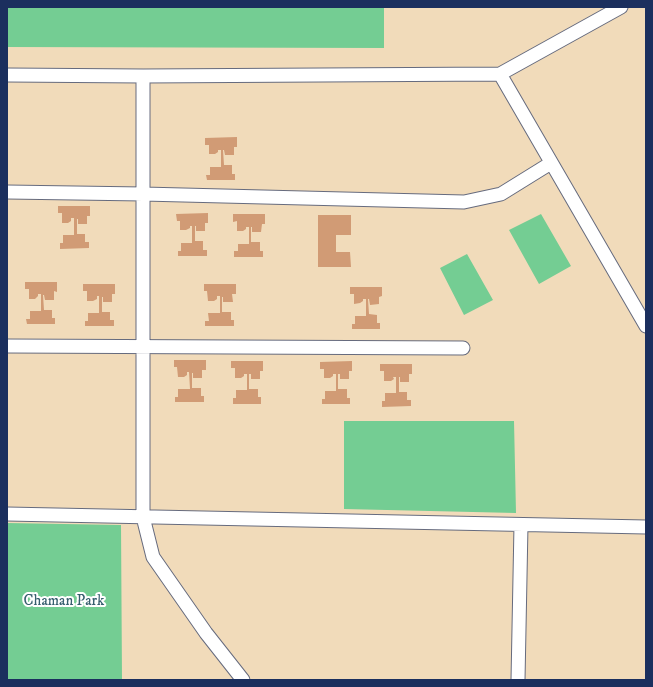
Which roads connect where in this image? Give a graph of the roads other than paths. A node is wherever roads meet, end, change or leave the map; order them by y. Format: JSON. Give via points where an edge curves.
{"nodes":[{"id":1,"x":621,"y":7,"type":"edge"},
{"id":2,"x":500,"y":74,"type":"junction"},
{"id":3,"x":7,"y":75,"type":"edge"},
{"id":4,"x":143,"y":76,"type":"junction"},
{"id":5,"x":551,"y":163,"type":"junction"},
{"id":6,"x":7,"y":192,"type":"edge"},
{"id":7,"x":143,"y":194,"type":"junction"},
{"id":8,"x":646,"y":326,"type":"edge"},
{"id":9,"x":7,"y":346,"type":"edge"},
{"id":10,"x":142,"y":346,"type":"junction"},
{"id":11,"x":463,"y":348,"type":"dead end"},
{"id":12,"x":7,"y":514,"type":"edge"},
{"id":13,"x":143,"y":517,"type":"junction"},
{"id":14,"x":521,"y":525,"type":"junction"},
{"id":15,"x":646,"y":527,"type":"edge"},
{"id":16,"x":243,"y":680,"type":"edge"},
{"id":17,"x":518,"y":680,"type":"edge"}],
"edges":[{"from":1,"to":2,"type":"street"},
{"from":2,"to":4,"type":"street"},
{"from":2,"to":5,"type":"street"},
{"from":3,"to":4,"type":"street"},
{"from":4,"to":7,"type":"street"},
{"from":5,"to":7,"type":"street","via":[[501,194],[464,202]]},
{"from":5,"to":8,"type":"street"},
{"from":6,"to":7,"type":"street"},
{"from":7,"to":10,"type":"street"},
{"from":9,"to":10,"type":"street"},
{"from":10,"to":11,"type":"street"},
{"from":10,"to":13,"type":"street"},
{"from":12,"to":13,"type":"street"},
{"from":13,"to":14,"type":"street"},
{"from":13,"to":16,"type":"street","via":[[154,557],[206,633]]},
{"from":14,"to":15,"type":"street"},
{"from":14,"to":17,"type":"street"}]}
